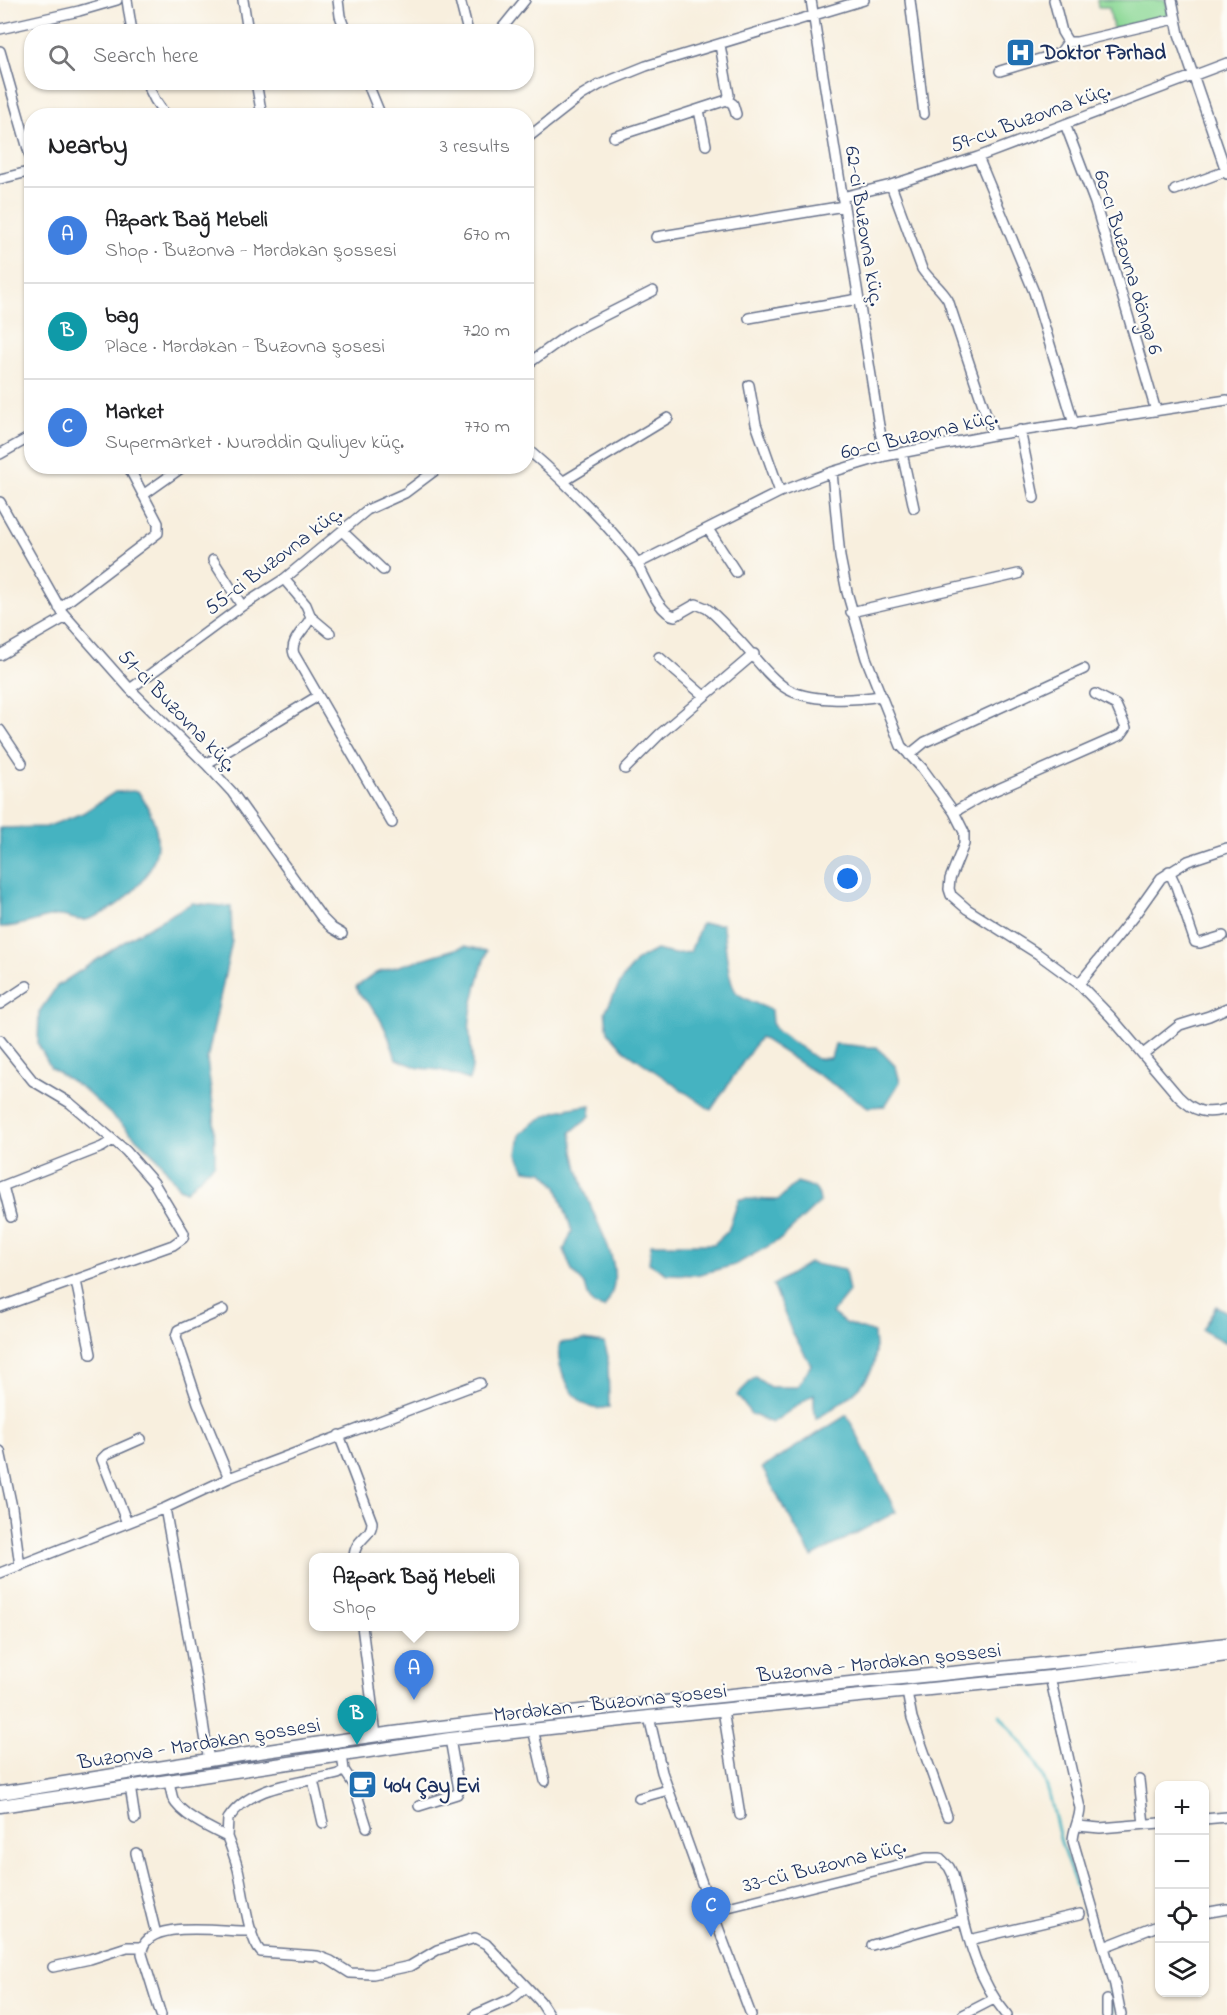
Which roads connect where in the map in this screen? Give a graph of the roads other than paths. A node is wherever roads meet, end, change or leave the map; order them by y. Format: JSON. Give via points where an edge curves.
{"nodes":[{"id":1,"x":117,"y":0,"type":"edge"},
{"id":2,"x":127,"y":0,"type":"edge"},
{"id":3,"x":243,"y":0,"type":"edge"},
{"id":4,"x":338,"y":0,"type":"edge"},
{"id":5,"x":460,"y":0,"type":"edge"},
{"id":6,"x":525,"y":0,"type":"edge"},
{"id":7,"x":811,"y":0,"type":"edge"},
{"id":8,"x":864,"y":0,"type":"edge"},
{"id":9,"x":910,"y":0,"type":"edge"},
{"id":10,"x":1054,"y":0,"type":"edge"},
{"id":11,"x":1172,"y":0,"type":"edge"},
{"id":12,"x":92,"y":4,"type":"edge"},
{"id":13,"x":814,"y":16,"type":"junction"},
{"id":14,"x":1175,"y":19,"type":"junction"},
{"id":15,"x":131,"y":24,"type":"edge"},
{"id":16,"x":247,"y":24,"type":"edge"},
{"id":17,"x":343,"y":24,"type":"edge"},
{"id":18,"x":466,"y":24,"type":"edge"},
{"id":19,"x":506,"y":24,"type":"edge"},
{"id":20,"x":0,"y":29,"type":"edge"},
{"id":21,"x":1068,"y":42,"type":"junction"},
{"id":22,"x":720,"y":45,"type":"junction"},
{"id":23,"x":0,"y":51,"type":"edge"},
{"id":24,"x":1227,"y":63,"type":"edge"},
{"id":25,"x":1000,"y":71,"type":"dead end"},
{"id":26,"x":1193,"y":76,"type":"junction"},
{"id":27,"x":150,"y":90,"type":"edge"},
{"id":28,"x":257,"y":90,"type":"edge"},
{"id":29,"x":371,"y":90,"type":"edge"},
{"id":30,"x":728,"y":100,"type":"junction"},
{"id":31,"x":160,"y":108,"type":"edge"},
{"id":32,"x":261,"y":108,"type":"edge"},
{"id":33,"x":378,"y":108,"type":"edge"},
{"id":34,"x":699,"y":110,"type":"junction"},
{"id":35,"x":736,"y":114,"type":"dead end"},
{"id":36,"x":924,"y":114,"type":"dead end"},
{"id":37,"x":1065,"y":124,"type":"junction"},
{"id":38,"x":534,"y":133,"type":"edge"},
{"id":39,"x":24,"y":135,"type":"edge"},
{"id":40,"x":614,"y":137,"type":"dead end"},
{"id":41,"x":706,"y":145,"type":"dead end"},
{"id":42,"x":978,"y":157,"type":"junction"},
{"id":43,"x":24,"y":173,"type":"edge"},
{"id":44,"x":1226,"y":173,"type":"edge"},
{"id":45,"x":0,"y":178,"type":"edge"},
{"id":46,"x":891,"y":185,"type":"junction"},
{"id":47,"x":1175,"y":190,"type":"dead end"},
{"id":48,"x":843,"y":202,"type":"junction"},
{"id":49,"x":656,"y":237,"type":"dead end"},
{"id":50,"x":653,"y":291,"type":"dead end"},
{"id":51,"x":858,"y":299,"type":"junction"},
{"id":52,"x":749,"y":318,"type":"dead end"},
{"id":53,"x":534,"y":359,"type":"edge"},
{"id":54,"x":749,"y":385,"type":"dead end"},
{"id":55,"x":1227,"y":400,"type":"edge"},
{"id":56,"x":1156,"y":411,"type":"junction"},
{"id":57,"x":668,"y":418,"type":"dead end"},
{"id":58,"x":1074,"y":424,"type":"junction"},
{"id":59,"x":1020,"y":430,"type":"junction"},
{"id":60,"x":993,"y":435,"type":"junction"},
{"id":61,"x":24,"y":440,"type":"edge"},
{"id":62,"x":902,"y":453,"type":"junction"},
{"id":63,"x":0,"y":454,"type":"edge"},
{"id":64,"x":534,"y":455,"type":"edge"},
{"id":65,"x":885,"y":456,"type":"junction"},
{"id":66,"x":832,"y":472,"type":"junction"},
{"id":67,"x":132,"y":474,"type":"edge"},
{"id":68,"x":173,"y":474,"type":"edge"},
{"id":69,"x":430,"y":474,"type":"edge"},
{"id":70,"x":564,"y":481,"type":"junction"},
{"id":71,"x":780,"y":492,"type":"junction"},
{"id":72,"x":143,"y":495,"type":"junction"},
{"id":73,"x":1034,"y":498,"type":"dead end"},
{"id":74,"x":0,"y":502,"type":"edge"},
{"id":75,"x":914,"y":508,"type":"dead end"},
{"id":76,"x":708,"y":529,"type":"junction"},
{"id":77,"x":342,"y":531,"type":"junction"},
{"id":78,"x":213,"y":560,"type":"dead end"},
{"id":79,"x":637,"y":564,"type":"junction"},
{"id":80,"x":382,"y":570,"type":"dead end"},
{"id":81,"x":736,"y":572,"type":"dead end"},
{"id":82,"x":1018,"y":574,"type":"dead end"},
{"id":83,"x":284,"y":579,"type":"junction"},
{"id":84,"x":242,"y":606,"type":"junction"},
{"id":85,"x":59,"y":608,"type":"junction"},
{"id":86,"x":851,"y":612,"type":"junction"},
{"id":87,"x":66,"y":617,"type":"junction"},
{"id":88,"x":311,"y":617,"type":"junction"},
{"id":89,"x":330,"y":633,"type":"dead end"},
{"id":90,"x":753,"y":654,"type":"junction"},
{"id":91,"x":0,"y":655,"type":"edge"},
{"id":92,"x":659,"y":657,"type":"dead end"},
{"id":93,"x":1084,"y":669,"type":"dead end"},
{"id":94,"x":130,"y":689,"type":"junction"},
{"id":95,"x":1095,"y":694,"type":"dead end"},
{"id":96,"x":318,"y":696,"type":"junction"},
{"id":97,"x":704,"y":696,"type":"junction"},
{"id":98,"x":881,"y":696,"type":"junction"},
{"id":99,"x":0,"y":730,"type":"edge"},
{"id":100,"x":909,"y":755,"type":"junction"},
{"id":101,"x":22,"y":764,"type":"dead end"},
{"id":102,"x":206,"y":764,"type":"junction"},
{"id":103,"x":625,"y":770,"type":"dead end"},
{"id":104,"x":954,"y":812,"type":"junction"},
{"id":105,"x":392,"y":823,"type":"dead end"},
{"id":106,"x":1227,"y":848,"type":"edge"},
{"id":107,"x":1169,"y":871,"type":"junction"},
{"id":108,"x":342,"y":934,"type":"dead end"},
{"id":109,"x":1223,"y":936,"type":"dead end"},
{"id":110,"x":1079,"y":984,"type":"junction"},
{"id":111,"x":27,"y":986,"type":"dead end"},
{"id":112,"x":0,"y":1004,"type":"edge"},
{"id":113,"x":1227,"y":1008,"type":"edge"},
{"id":114,"x":0,"y":1040,"type":"edge"},
{"id":115,"x":1143,"y":1054,"type":"junction"},
{"id":116,"x":1227,"y":1109,"type":"edge"},
{"id":117,"x":113,"y":1140,"type":"junction"},
{"id":118,"x":2,"y":1186,"type":"edge"},
{"id":119,"x":11,"y":1217,"type":"dead end"},
{"id":120,"x":76,"y":1281,"type":"junction"},
{"id":121,"x":0,"y":1307,"type":"edge"},
{"id":122,"x":223,"y":1311,"type":"dead end"},
{"id":123,"x":91,"y":1354,"type":"dead end"},
{"id":124,"x":480,"y":1383,"type":"dead end"},
{"id":125,"x":339,"y":1435,"type":"junction"},
{"id":126,"x":141,"y":1439,"type":"dead end"},
{"id":127,"x":0,"y":1451,"type":"edge"},
{"id":128,"x":229,"y":1478,"type":"junction"},
{"id":129,"x":165,"y":1508,"type":"junction"},
{"id":130,"x":127,"y":1523,"type":"junction"},
{"id":131,"x":355,"y":1553,"type":"edge"},
{"id":132,"x":20,"y":1566,"type":"junction"},
{"id":133,"x":0,"y":1573,"type":"edge"},
{"id":134,"x":363,"y":1631,"type":"edge"},
{"id":135,"x":1227,"y":1644,"type":"edge"},
{"id":136,"x":1227,"y":1656,"type":"edge"},
{"id":137,"x":1050,"y":1677,"type":"junction"},
{"id":138,"x":907,"y":1692,"type":"junction"},
{"id":139,"x":723,"y":1710,"type":"junction"},
{"id":140,"x":650,"y":1717,"type":"junction"},
{"id":141,"x":533,"y":1730,"type":"junction"},
{"id":142,"x":375,"y":1736,"type":"junction"},
{"id":143,"x":450,"y":1739,"type":"junction"},
{"id":144,"x":342,"y":1754,"type":"junction"},
{"id":145,"x":209,"y":1761,"type":"junction"},
{"id":146,"x":344,"y":1770,"type":"junction"},
{"id":147,"x":169,"y":1780,"type":"junction"},
{"id":148,"x":313,"y":1780,"type":"junction"},
{"id":149,"x":1139,"y":1780,"type":"dead end"},
{"id":150,"x":545,"y":1781,"type":"dead end"},
{"id":151,"x":130,"y":1786,"type":"junction"},
{"id":152,"x":668,"y":1790,"type":"junction"},
{"id":153,"x":0,"y":1793,"type":"edge"},
{"id":154,"x":639,"y":1798,"type":"dead end"},
{"id":155,"x":0,"y":1806,"type":"edge"},
{"id":156,"x":419,"y":1806,"type":"dead end"},
{"id":157,"x":740,"y":1815,"type":"dead end"},
{"id":158,"x":947,"y":1816,"type":"dead end"},
{"id":159,"x":1227,"y":1817,"type":"edge"},
{"id":160,"x":135,"y":1819,"type":"dead end"},
{"id":161,"x":1209,"y":1819,"type":"edge"},
{"id":162,"x":323,"y":1823,"type":"dead end"},
{"id":163,"x":1155,"y":1823,"type":"edge"},
{"id":164,"x":1144,"y":1824,"type":"junction"},
{"id":165,"x":1078,"y":1826,"type":"junction"},
{"id":166,"x":367,"y":1827,"type":"dead end"},
{"id":167,"x":227,"y":1837,"type":"junction"},
{"id":168,"x":136,"y":1853,"type":"dead end"},
{"id":169,"x":1227,"y":1909,"type":"edge"},
{"id":170,"x":712,"y":1911,"type":"junction"},
{"id":171,"x":1209,"y":1912,"type":"edge"},
{"id":172,"x":1080,"y":1914,"type":"dead end"},
{"id":173,"x":964,"y":1919,"type":"junction"},
{"id":174,"x":1155,"y":1927,"type":"edge"},
{"id":175,"x":252,"y":1931,"type":"junction"},
{"id":176,"x":156,"y":1934,"type":"junction"},
{"id":177,"x":969,"y":1940,"type":"junction"},
{"id":178,"x":872,"y":1944,"type":"dead end"},
{"id":179,"x":142,"y":1947,"type":"junction"},
{"id":180,"x":1104,"y":1947,"type":"junction"},
{"id":181,"x":53,"y":1967,"type":"dead end"},
{"id":182,"x":526,"y":1987,"type":"junction"},
{"id":183,"x":994,"y":1999,"type":"junction"},
{"id":184,"x":1107,"y":2000,"type":"dead end"},
{"id":185,"x":161,"y":2015,"type":"edge"},
{"id":186,"x":476,"y":2015,"type":"edge"},
{"id":187,"x":549,"y":2015,"type":"edge"},
{"id":188,"x":749,"y":2015,"type":"edge"},
{"id":189,"x":963,"y":2015,"type":"edge"},
{"id":190,"x":1006,"y":2015,"type":"edge"},
{"id":191,"x":1107,"y":2015,"type":"edge"},
{"id":192,"x":1121,"y":2015,"type":"edge"}],
"edges":[{"from":1,"to":12,"type":"street"},
{"from":2,"to":15,"type":"street"},
{"from":3,"to":16,"type":"street"},
{"from":4,"to":17,"type":"street"},
{"from":5,"to":18,"type":"street"},
{"from":6,"to":19,"type":"street"},
{"from":7,"to":13,"type":"street","name":"62-ci Buzovna küç."},
{"from":8,"to":13,"type":"street"},
{"from":9,"to":36,"type":"street"},
{"from":10,"to":21,"type":"street","via":[[1063,37]]},
{"from":11,"to":14,"type":"street"},
{"from":12,"to":20,"type":"street"},
{"from":13,"to":22,"type":"street"},
{"from":13,"to":48,"type":"street","name":"62-ci Buzovna küç."},
{"from":14,"to":21,"type":"street"},
{"from":14,"to":26,"type":"street"},
{"from":21,"to":25,"type":"street","via":[[1060,53]]},
{"from":22,"to":30,"type":"street"},
{"from":22,"to":38,"type":"street","via":[[605,82]]},
{"from":23,"to":39,"type":"street"},
{"from":24,"to":26,"type":"street","name":"59-cu Buzovna küç."},
{"from":26,"to":37,"type":"street","name":"59-cu Buzovna küç."},
{"from":26,"to":44,"type":"street"},
{"from":27,"to":31,"type":"street"},
{"from":28,"to":32,"type":"street"},
{"from":29,"to":33,"type":"street"},
{"from":30,"to":34,"type":"street"},
{"from":30,"to":35,"type":"street"},
{"from":34,"to":40,"type":"street"},
{"from":34,"to":41,"type":"street"},
{"from":37,"to":42,"type":"street","name":"59-cu Buzovna küç."},
{"from":37,"to":56,"type":"street","name":"60-cı Buzovna döngə 6","via":[[1095,203]]},
{"from":42,"to":46,"type":"street","name":"59-cu Buzovna küç."},
{"from":42,"to":58,"type":"street","via":[[1034,292]]},
{"from":43,"to":45,"type":"street"},
{"from":44,"to":47,"type":"street"},
{"from":46,"to":48,"type":"street","name":"59-cu Buzovna küç."},
{"from":46,"to":60,"type":"street","via":[[922,269],[948,300]]},
{"from":48,"to":49,"type":"street","name":"59-cu Buzovna küç."},
{"from":48,"to":51,"type":"street","name":"62-ci Buzovna küç."},
{"from":50,"to":53,"type":"street","via":[[572,332]]},
{"from":51,"to":52,"type":"street"},
{"from":51,"to":65,"type":"street","name":"62-ci Buzovna küç."},
{"from":54,"to":71,"type":"street","via":[[756,424]]},
{"from":55,"to":56,"type":"street","name":"60-cı Buzovna küç."},
{"from":56,"to":58,"type":"street","name":"60-cı Buzovna küç."},
{"from":57,"to":70,"type":"street"},
{"from":58,"to":59,"type":"street","name":"60-cı Buzovna küç."},
{"from":59,"to":60,"type":"street","name":"60-cı Buzovna küç."},
{"from":59,"to":73,"type":"street"},
{"from":60,"to":62,"type":"street","name":"60-cı Buzovna küç."},
{"from":61,"to":63,"type":"street"},
{"from":62,"to":65,"type":"street","name":"60-cı Buzovna küç."},
{"from":62,"to":75,"type":"street"},
{"from":64,"to":70,"type":"street"},
{"from":65,"to":66,"type":"street","name":"60-cı Buzovna küç."},
{"from":66,"to":71,"type":"street","name":"60-cı Buzovna küç."},
{"from":66,"to":86,"type":"street","via":[[840,557]]},
{"from":67,"to":72,"type":"street"},
{"from":68,"to":72,"type":"street"},
{"from":69,"to":77,"type":"street","name":"55-ci Buzovna küç.","via":[[405,493],[373,506]]},
{"from":70,"to":79,"type":"street"},
{"from":71,"to":76,"type":"street","name":"60-cı Buzovna küç."},
{"from":72,"to":85,"type":"street","via":[[158,523],[156,536]]},
{"from":74,"to":85,"type":"street","name":"51-ci Buzovna küç."},
{"from":76,"to":79,"type":"street","name":"60-cı Buzovna küç."},
{"from":76,"to":81,"type":"street"},
{"from":77,"to":80,"type":"street"},
{"from":77,"to":83,"type":"street","name":"55-ci Buzovna küç."},
{"from":78,"to":84,"type":"street"},
{"from":79,"to":90,"type":"street","via":[[668,614],[675,616],[692,605],[702,606]]},
{"from":82,"to":86,"type":"street"},
{"from":83,"to":84,"type":"street","name":"55-ci Buzovna küç."},
{"from":83,"to":88,"type":"street"},
{"from":84,"to":94,"type":"street","name":"55-ci Buzovna küç."},
{"from":85,"to":87,"type":"street","name":"51-ci Buzovna küç."},
{"from":86,"to":98,"type":"street"},
{"from":87,"to":91,"type":"street"},
{"from":87,"to":94,"type":"street","name":"51-ci Buzovna küç."},
{"from":88,"to":89,"type":"street"},
{"from":88,"to":96,"type":"street","via":[[292,649]]},
{"from":90,"to":97,"type":"street"},
{"from":90,"to":98,"type":"street","via":[[776,680],[795,693],[848,699]]},
{"from":92,"to":97,"type":"street"},
{"from":93,"to":100,"type":"street","via":[[925,742]]},
{"from":94,"to":102,"type":"street","name":"51-ci Buzovna küç."},
{"from":95,"to":104,"type":"street","via":[[1116,705],[1126,728],[1121,735]]},
{"from":96,"to":102,"type":"street"},
{"from":96,"to":105,"type":"street"},
{"from":97,"to":103,"type":"street"},
{"from":98,"to":100,"type":"street","via":[[898,741]]},
{"from":99,"to":101,"type":"street"},
{"from":100,"to":104,"type":"street"},
{"from":102,"to":108,"type":"street","name":"51-ci Buzovna küç.","via":[[250,816],[322,918]]},
{"from":104,"to":110,"type":"street","via":[[965,838],[950,879],[951,895]]},
{"from":106,"to":107,"type":"street"},
{"from":107,"to":109,"type":"street","via":[[1195,942]]},
{"from":107,"to":110,"type":"street"},
{"from":110,"to":115,"type":"street"},
{"from":111,"to":112,"type":"street"},
{"from":113,"to":115,"type":"street","via":[[1180,1025]]},
{"from":114,"to":117,"type":"street","via":[[33,1081],[70,1103]]},
{"from":115,"to":116,"type":"street","via":[[1190,1108],[1209,1113]]},
{"from":117,"to":118,"type":"street"},
{"from":117,"to":120,"type":"street","via":[[154,1183],[182,1228],[183,1238]]},
{"from":118,"to":119,"type":"street"},
{"from":120,"to":121,"type":"street"},
{"from":120,"to":123,"type":"street"},
{"from":122,"to":128,"type":"street","via":[[178,1330],[176,1337]]},
{"from":124,"to":125,"type":"street"},
{"from":125,"to":128,"type":"street"},
{"from":125,"to":131,"type":"street","via":[[372,1522],[369,1532],[356,1544]]},
{"from":126,"to":130,"type":"street","via":[[102,1459]]},
{"from":127,"to":132,"type":"street"},
{"from":128,"to":129,"type":"street"},
{"from":129,"to":130,"type":"street"},
{"from":129,"to":145,"type":"street"},
{"from":130,"to":132,"type":"street"},
{"from":132,"to":133,"type":"street"},
{"from":134,"to":142,"type":"street"},
{"from":135,"to":142,"type":"main road","name":"Buzonva - Mərdəkan şossesi"},
{"from":136,"to":137,"type":"main road","name":"Mərdəkan - Buzovna şosesi"},
{"from":137,"to":138,"type":"main road","name":"Mərdəkan - Buzovna şosesi"},
{"from":137,"to":165,"type":"street","via":[[1080,1808]]},
{"from":138,"to":139,"type":"main road","name":"Mərdəkan - Buzovna şosesi"},
{"from":138,"to":158,"type":"street","via":[[912,1718]]},
{"from":139,"to":140,"type":"main road","name":"Mərdəkan - Buzovna şosesi"},
{"from":139,"to":157,"type":"street"},
{"from":140,"to":141,"type":"main road","name":"Mərdəkan - Buzovna şosesi"},
{"from":140,"to":152,"type":"street"},
{"from":141,"to":143,"type":"main road","name":"Mərdəkan - Buzovna şosesi"},
{"from":141,"to":150,"type":"street"},
{"from":142,"to":145,"type":"main road","name":"Buzonva - Mərdəkan şossesi"},
{"from":143,"to":144,"type":"main road","name":"Mərdəkan - Buzovna şosesi"},
{"from":143,"to":156,"type":"street","via":[[459,1790]]},
{"from":144,"to":146,"type":"street"},
{"from":144,"to":147,"type":"main road","name":"Mərdəkan - Buzovna şosesi"},
{"from":145,"to":153,"type":"main road","name":"Buzonva - Mərdəkan şossesi"},
{"from":146,"to":148,"type":"street"},
{"from":146,"to":166,"type":"street","via":[[354,1785]]},
{"from":147,"to":151,"type":"main road","name":"Mərdəkan - Buzovna şosesi"},
{"from":147,"to":167,"type":"street","via":[[179,1807]]},
{"from":148,"to":162,"type":"street"},
{"from":148,"to":167,"type":"street","via":[[270,1789],[248,1800],[228,1819]]},
{"from":149,"to":164,"type":"street"},
{"from":151,"to":155,"type":"main road","name":"Mərdəkan - Buzovna şosesi"},
{"from":151,"to":160,"type":"street"},
{"from":152,"to":154,"type":"street"},
{"from":152,"to":170,"type":"street"},
{"from":159,"to":161,"type":"street"},
{"from":163,"to":164,"type":"street"},
{"from":164,"to":165,"type":"street"},
{"from":165,"to":180,"type":"street","via":[[1073,1841]]},
{"from":167,"to":175,"type":"street"},
{"from":168,"to":176,"type":"street"},
{"from":169,"to":171,"type":"street"},
{"from":170,"to":173,"type":"street","name":"33-cü Buzovna küç.","via":[[934,1857],[949,1867]]},
{"from":170,"to":188,"type":"street"},
{"from":172,"to":177,"type":"street"},
{"from":173,"to":177,"type":"street","name":"33-cü Buzovna küç."},
{"from":173,"to":178,"type":"street"},
{"from":174,"to":180,"type":"street"},
{"from":175,"to":176,"type":"street","via":[[198,1928]]},
{"from":175,"to":182,"type":"street","via":[[261,1952],[318,1956],[350,1973],[363,1975],[410,1966],[437,1950],[475,1938],[486,1944]]},
{"from":176,"to":179,"type":"street"},
{"from":177,"to":183,"type":"street","name":"33-cü Buzovna küç."},
{"from":179,"to":181,"type":"street","via":[[127,1947]]},
{"from":179,"to":185,"type":"street"},
{"from":180,"to":192,"type":"street"},
{"from":182,"to":186,"type":"street","via":[[513,1998]]},
{"from":182,"to":187,"type":"street"},
{"from":183,"to":189,"type":"street"},
{"from":183,"to":190,"type":"street","name":"33-cü Buzovna küç."},
{"from":184,"to":191,"type":"street"}]}
